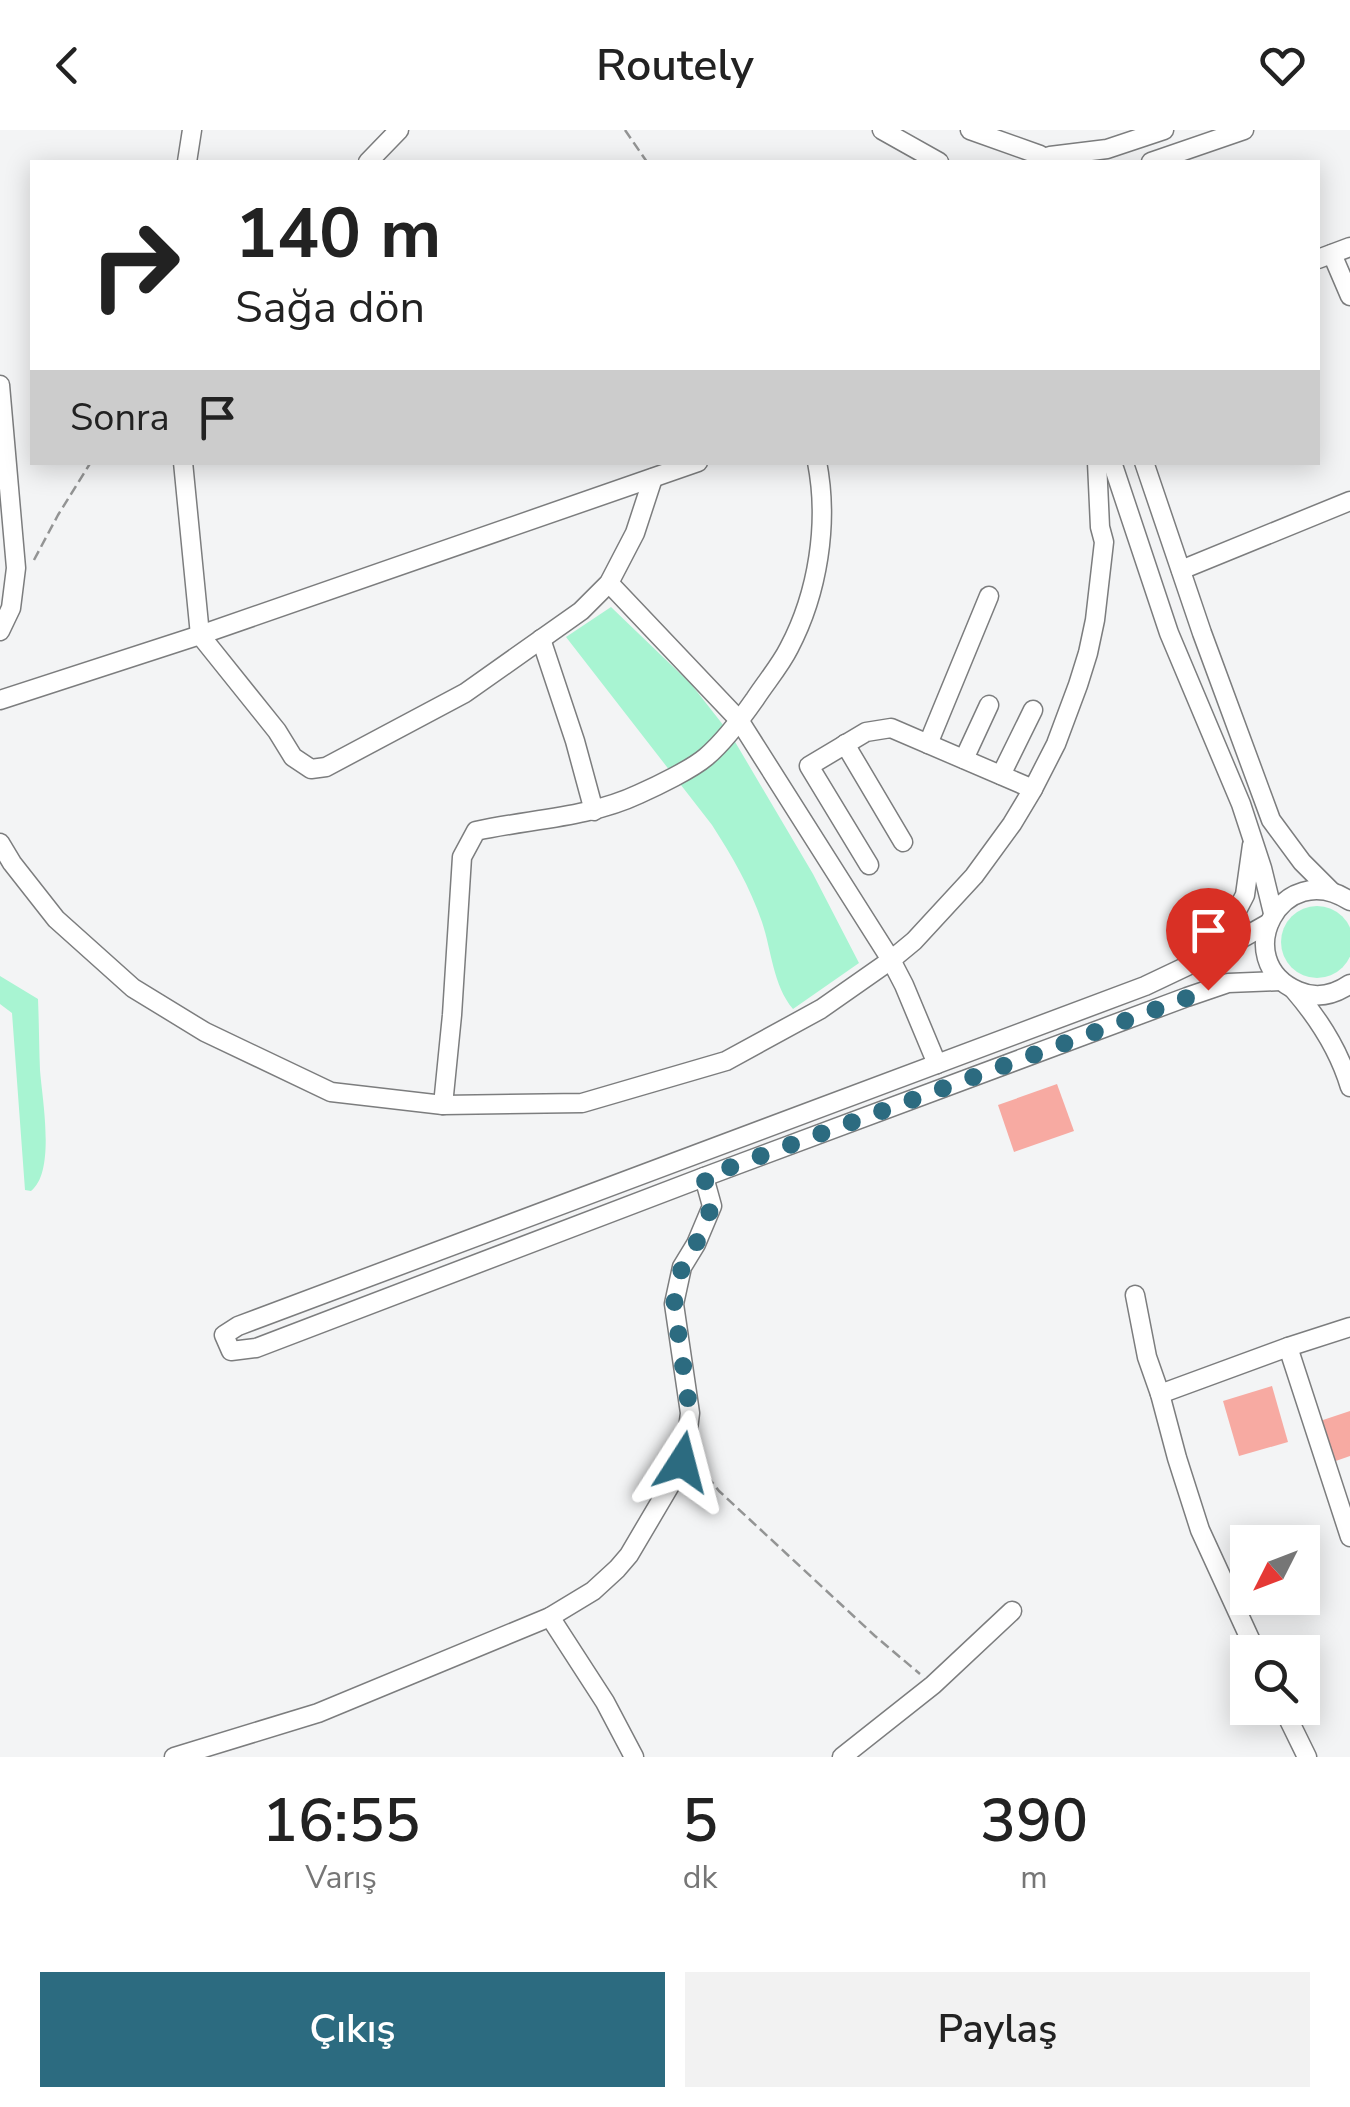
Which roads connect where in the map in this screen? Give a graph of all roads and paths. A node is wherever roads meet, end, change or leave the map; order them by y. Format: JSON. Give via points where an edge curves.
{"nodes":[{"id":1,"x":192,"y":130,"type":"edge"},
{"id":2,"x":399,"y":130,"type":"edge"},
{"id":3,"x":625,"y":130,"type":"edge"},
{"id":4,"x":882,"y":130,"type":"edge"},
{"id":5,"x":970,"y":130,"type":"edge"},
{"id":6,"x":1164,"y":130,"type":"edge"},
{"id":7,"x":1244,"y":130,"type":"edge"},
{"id":8,"x":1052,"y":158,"type":"edge"},
{"id":9,"x":187,"y":160,"type":"edge"},
{"id":10,"x":370,"y":160,"type":"edge"},
{"id":11,"x":646,"y":160,"type":"edge"},
{"id":12,"x":935,"y":160,"type":"edge"},
{"id":13,"x":1019,"y":160,"type":"edge"},
{"id":14,"x":1157,"y":160,"type":"edge"},
{"id":15,"x":1333,"y":253,"type":"edge"},
{"id":16,"x":1350,"y":296,"type":"edge"},
{"id":17,"x":0,"y":385,"type":"edge"},
{"id":18,"x":89,"y":465,"type":"edge"},
{"id":19,"x":183,"y":465,"type":"edge"},
{"id":20,"x":690,"y":465,"type":"edge"},
{"id":21,"x":817,"y":465,"type":"edge"},
{"id":22,"x":1097,"y":465,"type":"edge"},
{"id":23,"x":1113,"y":465,"type":"edge"},
{"id":24,"x":1145,"y":465,"type":"edge"},
{"id":25,"x":653,"y":478,"type":"junction"},
{"id":26,"x":1350,"y":500,"type":"edge"},
{"id":27,"x":1133,"y":526,"type":"junction"},
{"id":28,"x":1104,"y":542,"type":"junction"},
{"id":29,"x":1181,"y":570,"type":"junction"},
{"id":30,"x":16,"y":582,"type":"junction"},
{"id":31,"x":609,"y":582,"type":"junction"},
{"id":32,"x":989,"y":596,"type":"dead end"},
{"id":33,"x":0,"y":631,"type":"edge"},
{"id":34,"x":200,"y":635,"type":"junction"},
{"id":35,"x":541,"y":639,"type":"junction"},
{"id":36,"x":0,"y":700,"type":"edge"},
{"id":37,"x":989,"y":705,"type":"dead end"},
{"id":38,"x":1033,"y":710,"type":"dead end"},
{"id":39,"x":740,"y":720,"type":"junction"},
{"id":40,"x":845,"y":744,"type":"junction"},
{"id":41,"x":928,"y":744,"type":"junction"},
{"id":42,"x":964,"y":759,"type":"junction"},
{"id":43,"x":1001,"y":775,"type":"junction"},
{"id":44,"x":1033,"y":788,"type":"junction"},
{"id":45,"x":594,"y":811,"type":"junction"},
{"id":46,"x":1252,"y":840,"type":"junction"},
{"id":47,"x":903,"y":842,"type":"dead end"},
{"id":48,"x":0,"y":843,"type":"edge"},
{"id":49,"x":869,"y":864,"type":"dead end"},
{"id":50,"x":1343,"y":895,"type":"edge"},
{"id":51,"x":1271,"y":918,"type":"junction"},
{"id":52,"x":1206,"y":957,"type":"junction"},
{"id":53,"x":891,"y":960,"type":"junction"},
{"id":54,"x":1350,"y":984,"type":"edge"},
{"id":55,"x":1288,"y":985,"type":"junction"},
{"id":56,"x":938,"y":1064,"type":"junction"},
{"id":57,"x":1350,"y":1087,"type":"edge"},
{"id":58,"x":443,"y":1105,"type":"junction"},
{"id":59,"x":704,"y":1177,"type":"junction"},
{"id":60,"x":1134,"y":1295,"type":"dead end"},
{"id":61,"x":1350,"y":1327,"type":"edge"},
{"id":62,"x":1288,"y":1346,"type":"junction"},
{"id":63,"x":1160,"y":1394,"type":"junction"},
{"id":64,"x":686,"y":1446,"type":"junction"},
{"id":65,"x":1350,"y":1538,"type":"edge"},
{"id":66,"x":1012,"y":1611,"type":"dead end"},
{"id":67,"x":550,"y":1618,"type":"junction"},
{"id":68,"x":1248,"y":1635,"type":"edge"},
{"id":69,"x":933,"y":1685,"type":"junction"},
{"id":70,"x":1291,"y":1725,"type":"edge"},
{"id":71,"x":174,"y":1757,"type":"edge"},
{"id":72,"x":634,"y":1757,"type":"edge"},
{"id":73,"x":842,"y":1757,"type":"edge"},
{"id":74,"x":1307,"y":1757,"type":"edge"}],
"edges":[{"from":1,"to":9,"type":"street"},
{"from":2,"to":10,"type":"street"},
{"from":3,"to":11,"type":"path"},
{"from":4,"to":12,"type":"street"},
{"from":5,"to":8,"type":"street"},
{"from":6,"to":8,"type":"street"},
{"from":7,"to":14,"type":"street"},
{"from":8,"to":13,"type":"street"},
{"from":15,"to":16,"type":"street"},
{"from":17,"to":30,"type":"street"},
{"from":18,"to":30,"type":"path"},
{"from":19,"to":34,"type":"street"},
{"from":20,"to":25,"type":"street"},
{"from":21,"to":39,"type":"street","via":[[822,503],[814,582],[788,650]]},
{"from":22,"to":28,"type":"street"},
{"from":23,"to":27,"type":"street"},
{"from":24,"to":29,"type":"street"},
{"from":25,"to":31,"type":"street"},
{"from":25,"to":34,"type":"street"},
{"from":26,"to":29,"type":"street"},
{"from":27,"to":28,"type":"street","via":[[1114,530]]},
{"from":27,"to":46,"type":"street"},
{"from":28,"to":44,"type":"street","via":[[1088,652]]},
{"from":29,"to":50,"type":"street","via":[[1271,820],[1302,862]]},
{"from":30,"to":33,"type":"street"},
{"from":31,"to":35,"type":"street"},
{"from":31,"to":39,"type":"street"},
{"from":32,"to":41,"type":"street"},
{"from":34,"to":35,"type":"street","via":[[293,757],[310,769],[326,767],[465,693]]},
{"from":34,"to":36,"type":"street"},
{"from":35,"to":45,"type":"street"},
{"from":37,"to":42,"type":"street"},
{"from":38,"to":43,"type":"street"},
{"from":39,"to":45,"type":"street","via":[[705,759]]},
{"from":39,"to":53,"type":"street"},
{"from":40,"to":41,"type":"street","via":[[891,728]]},
{"from":40,"to":47,"type":"street"},
{"from":40,"to":49,"type":"street","via":[[809,766]]},
{"from":41,"to":42,"type":"street"},
{"from":42,"to":43,"type":"street"},
{"from":43,"to":44,"type":"street"},
{"from":44,"to":53,"type":"street","via":[[955,899]]},
{"from":45,"to":58,"type":"street","via":[[476,832],[462,857]]},
{"from":46,"to":51,"type":"street"},
{"from":46,"to":52,"type":"street","via":[[1245,896]]},
{"from":48,"to":58,"type":"street","via":[[56,918],[133,988],[206,1032],[332,1092]]},
{"from":50,"to":51,"type":"street","via":[[1299,893]]},
{"from":51,"to":52,"type":"street"},
{"from":51,"to":55,"type":"street","via":[[1266,956]]},
{"from":52,"to":56,"type":"street"},
{"from":53,"to":56,"type":"street"},
{"from":53,"to":58,"type":"street","via":[[726,1061],[582,1103]]},
{"from":54,"to":55,"type":"street","via":[[1326,995]]},
{"from":55,"to":57,"type":"street","via":[[1325,1031]]},
{"from":55,"to":59,"type":"street","via":[[1228,983]]},
{"from":56,"to":59,"type":"street","via":[[224,1335],[230,1350],[256,1348]]},
{"from":59,"to":64,"type":"street","via":[[712,1206],[682,1267],[674,1304],[690,1413]]},
{"from":60,"to":63,"type":"street"},
{"from":61,"to":62,"type":"street"},
{"from":62,"to":63,"type":"street"},
{"from":62,"to":65,"type":"street"},
{"from":63,"to":68,"type":"street","via":[[1200,1530]]},
{"from":64,"to":67,"type":"street","via":[[675,1477],[618,1570]]},
{"from":64,"to":69,"type":"path","via":[[712,1484]]},
{"from":66,"to":69,"type":"street"},
{"from":67,"to":71,"type":"street","via":[[318,1713]]},
{"from":67,"to":72,"type":"street"},
{"from":69,"to":73,"type":"street"},
{"from":70,"to":74,"type":"street"}]}
